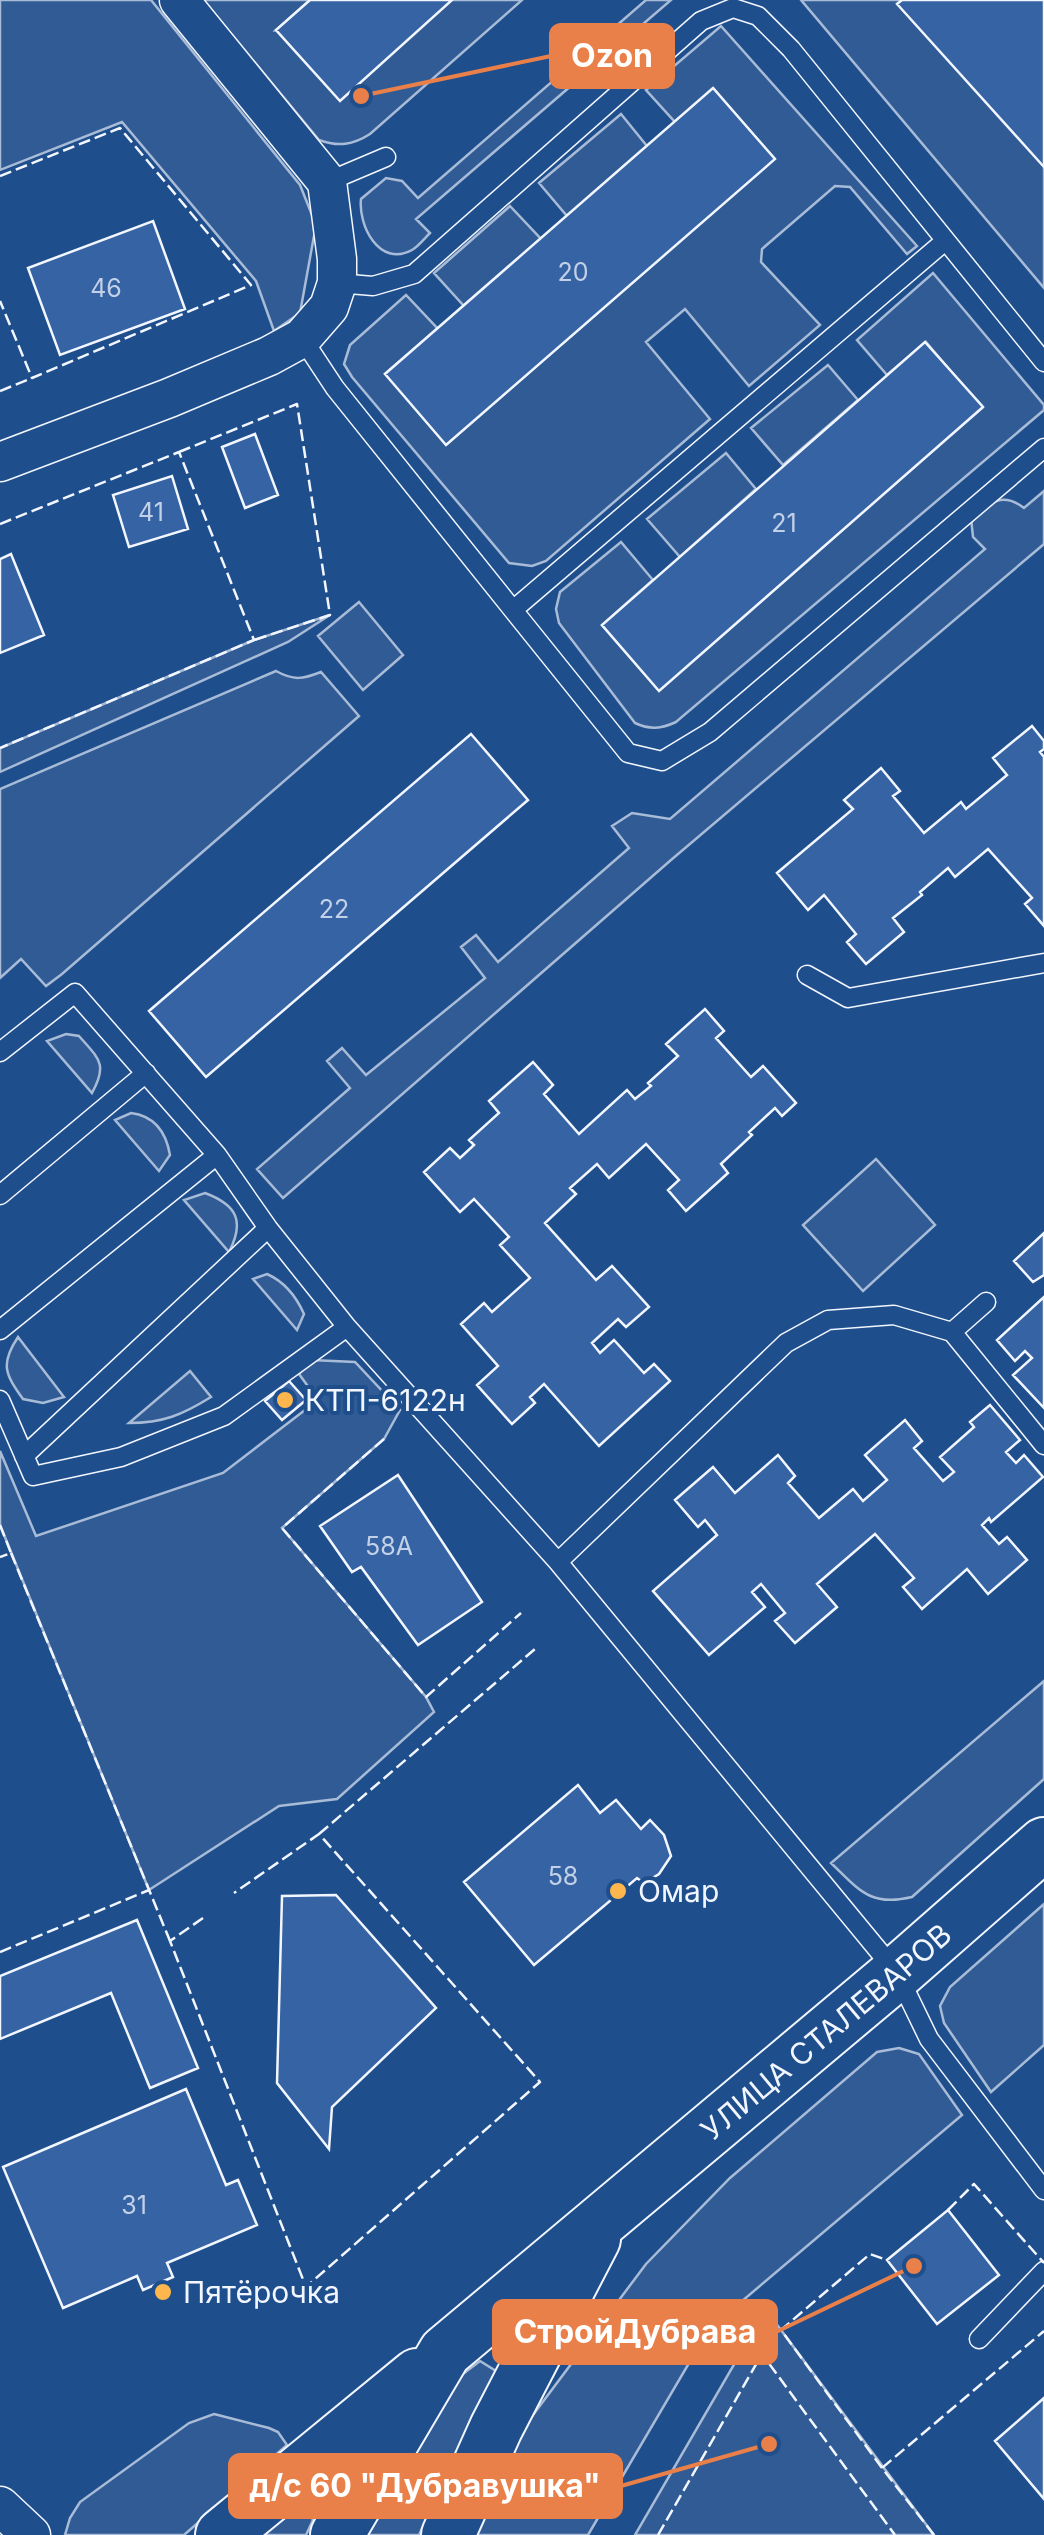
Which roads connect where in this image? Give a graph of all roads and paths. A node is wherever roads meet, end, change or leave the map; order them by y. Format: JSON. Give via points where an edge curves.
{"nodes":[{"id":1,"x":178,"y":0,"type":"edge"},
{"id":2,"x":386,"y":158,"type":"dead end"},
{"id":3,"x":327,"y":182,"type":"junction"},
{"id":4,"x":945,"y":242,"type":"junction"},
{"id":5,"x":337,"y":283,"type":"junction"},
{"id":6,"x":302,"y":338,"type":"junction"},
{"id":7,"x":1044,"y":362,"type":"edge"},
{"id":8,"x":1044,"y":448,"type":"edge"},
{"id":9,"x":0,"y":462,"type":"edge"},
{"id":10,"x":513,"y":610,"type":"junction"},
{"id":11,"x":1044,"y":963,"type":"edge"},
{"id":12,"x":806,"y":975,"type":"dead end"},
{"id":13,"x":0,"y":1052,"type":"edge"},
{"id":14,"x":146,"y":1073,"type":"junction"},
{"id":15,"x":217,"y":1155,"type":"junction"},
{"id":16,"x":0,"y":1195,"type":"edge"},
{"id":17,"x":268,"y":1228,"type":"junction"},
{"id":18,"x":986,"y":1302,"type":"dead end"},
{"id":19,"x":347,"y":1327,"type":"junction"},
{"id":20,"x":0,"y":1330,"type":"edge"},
{"id":21,"x":952,"y":1332,"type":"junction"},
{"id":22,"x":0,"y":1400,"type":"edge"},
{"id":23,"x":1044,"y":1446,"type":"edge"},
{"id":24,"x":24,"y":1456,"type":"junction"},
{"id":25,"x":558,"y":1562,"type":"junction"},
{"id":26,"x":1044,"y":1844,"type":"edge"},
{"id":27,"x":897,"y":1973,"type":"junction"},
{"id":28,"x":1044,"y":2190,"type":"edge"},
{"id":29,"x":606,"y":2216,"type":"junction"},
{"id":30,"x":1044,"y":2271,"type":"edge"},
{"id":31,"x":979,"y":2339,"type":"dead end"},
{"id":32,"x":445,"y":2352,"type":"junction"},
{"id":33,"x":0,"y":2506,"type":"edge"},
{"id":34,"x":32,"y":2535,"type":"edge"},
{"id":35,"x":222,"y":2535,"type":"edge"},
{"id":36,"x":337,"y":2535,"type":"edge"},
{"id":37,"x":448,"y":2535,"type":"edge"}],
"edges":[{"from":1,"to":3,"type":"street"},
{"from":2,"to":3,"type":"lane"},
{"from":3,"to":5,"type":"street"},
{"from":4,"to":5,"type":"lane","via":[[791,48],[758,16],[732,8],[702,22],[414,274],[373,286]]},
{"from":4,"to":7,"type":"lane"},
{"from":4,"to":10,"type":"lane"},
{"from":5,"to":6,"type":"street","via":[[329,307]]},
{"from":6,"to":9,"type":"street"},
{"from":6,"to":10,"type":"lane"},
{"from":8,"to":10,"type":"lane","via":[[710,732],[662,761],[628,753]]},
{"from":11,"to":12,"type":"lane","via":[[848,998]]},
{"from":13,"to":14,"type":"lane","via":[[75,993]]},
{"from":14,"to":15,"type":"lane"},
{"from":14,"to":16,"type":"lane"},
{"from":15,"to":17,"type":"lane"},
{"from":15,"to":20,"type":"lane"},
{"from":17,"to":19,"type":"lane"},
{"from":17,"to":24,"type":"lane"},
{"from":18,"to":21,"type":"lane"},
{"from":19,"to":24,"type":"lane","via":[[224,1416],[122,1457],[33,1476]]},
{"from":19,"to":25,"type":"lane"},
{"from":21,"to":23,"type":"lane"},
{"from":21,"to":25,"type":"lane","via":[[894,1315],[844,1318],[786,1343]]},
{"from":22,"to":24,"type":"lane"},
{"from":25,"to":27,"type":"lane"},
{"from":26,"to":27,"type":"main road","name":"УЛИЦА СТАЛЕВАРОВ"},
{"from":27,"to":28,"type":"lane","via":[[929,2039]]},
{"from":27,"to":29,"type":"main road","name":"УЛИЦА СТАЛЕВАРОВ"},
{"from":29,"to":32,"type":"main road","name":"УЛИЦА СТАЛЕВАРОВ"},
{"from":29,"to":37,"type":"main road","name":"УЛИЦА СТАЛЕВАРОВ"},
{"from":30,"to":31,"type":"lane"},
{"from":32,"to":35,"type":"main road"},
{"from":32,"to":36,"type":"main road","name":"УЛИЦА СТАЛЕВАРОВ"},
{"from":33,"to":34,"type":"street"}]}
